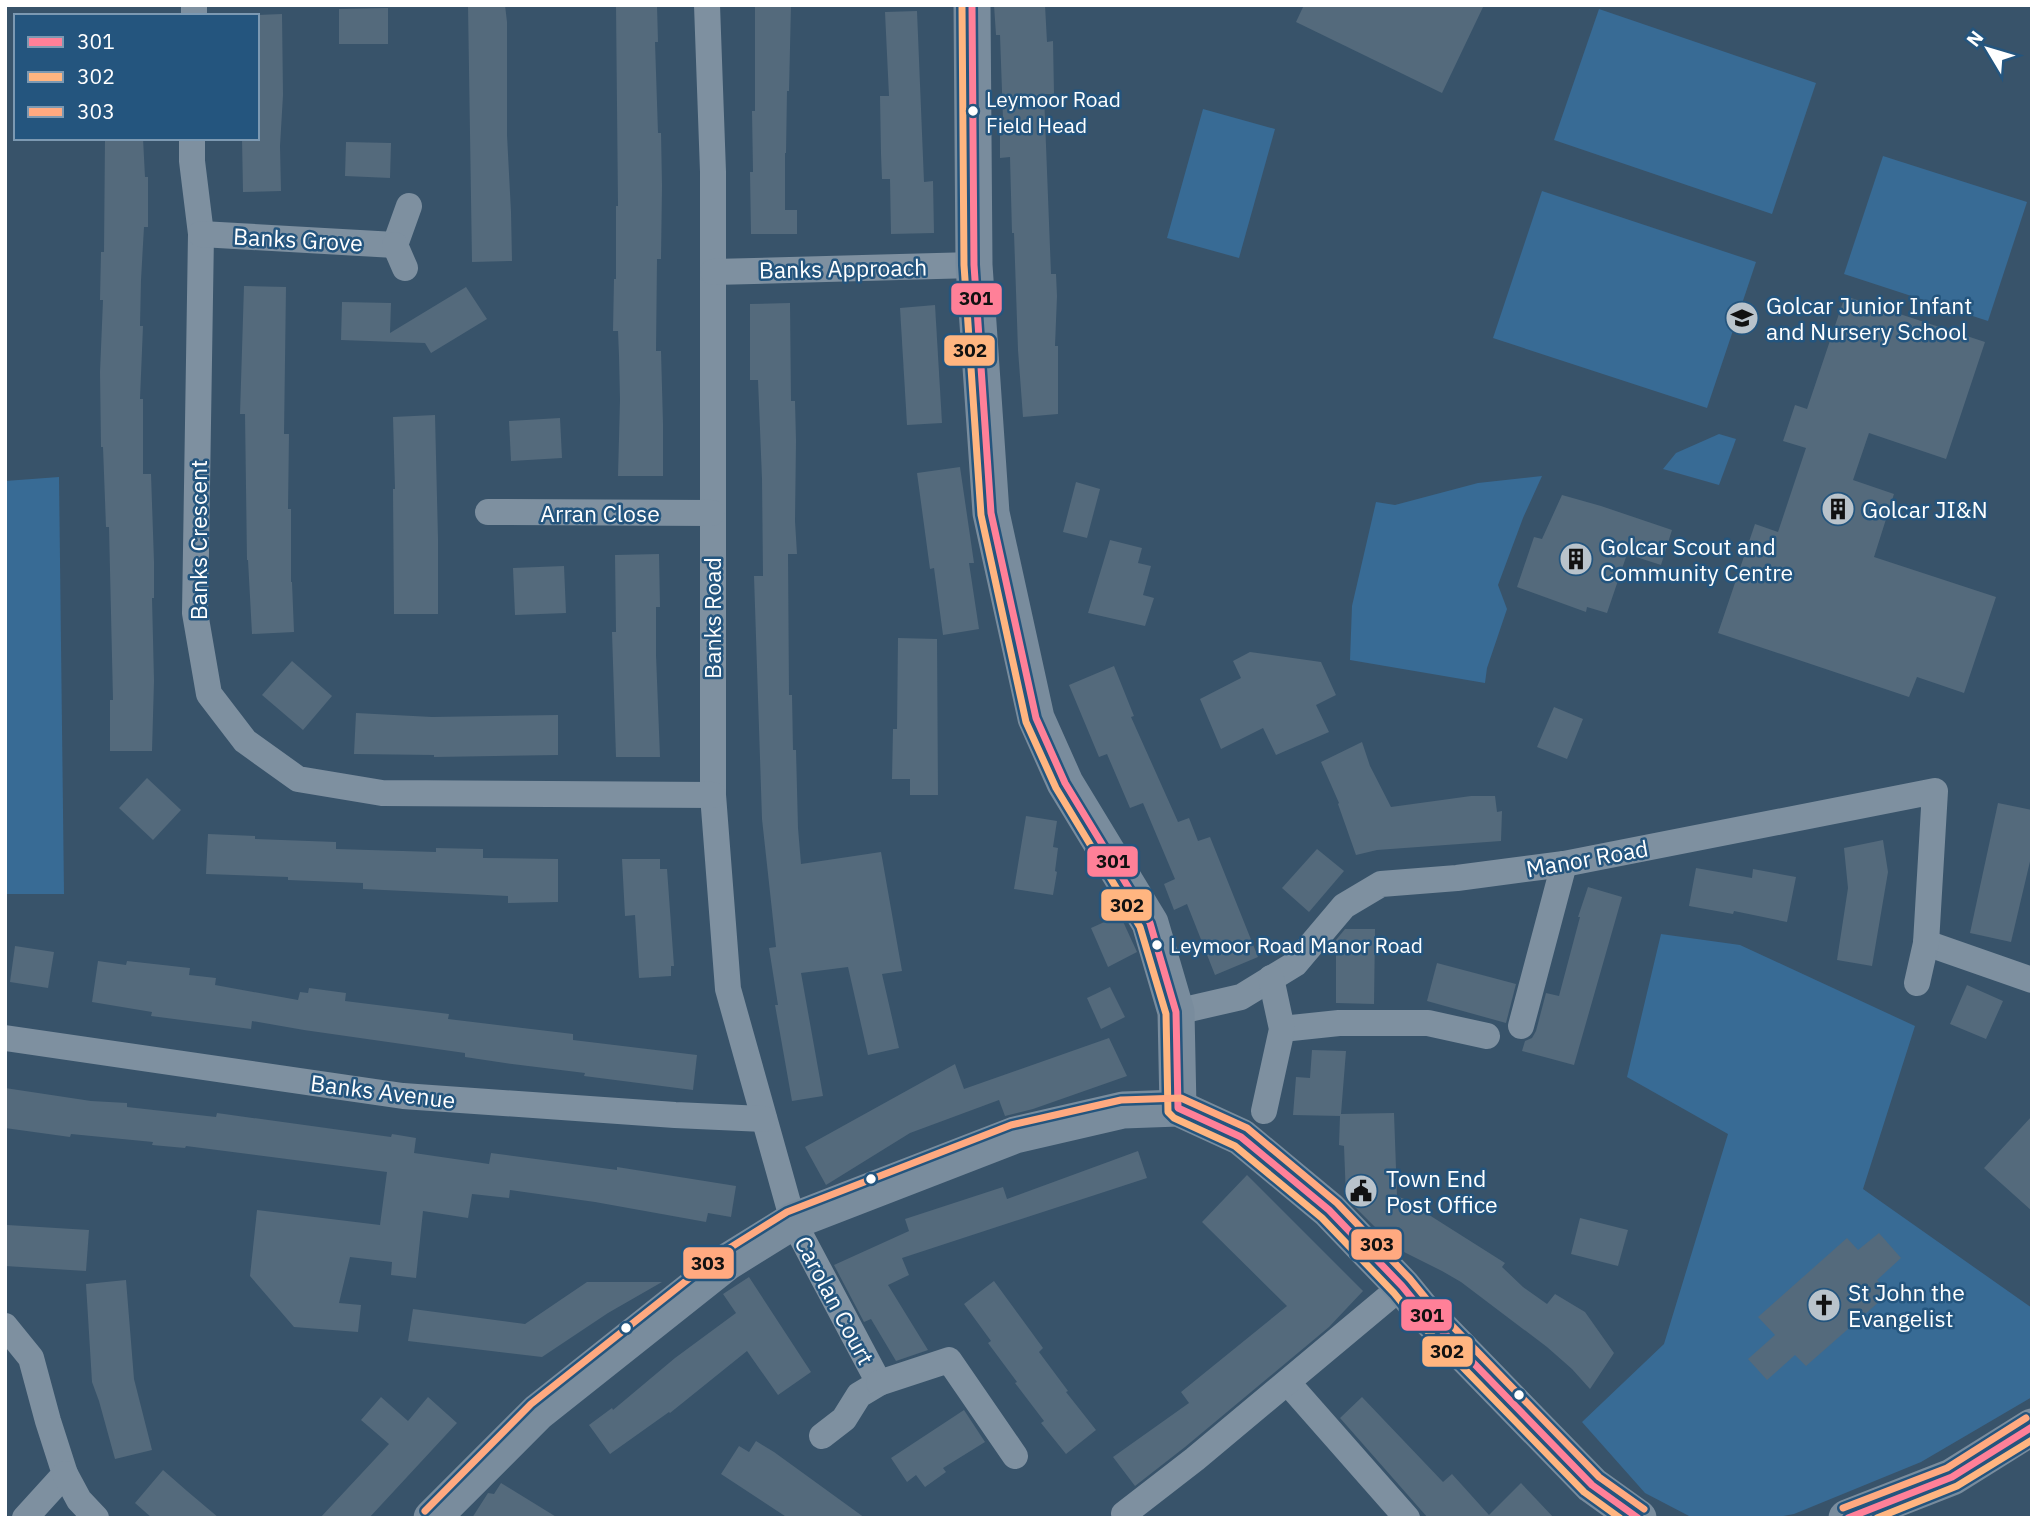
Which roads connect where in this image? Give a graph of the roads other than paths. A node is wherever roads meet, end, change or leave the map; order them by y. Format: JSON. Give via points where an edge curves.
{"nodes":[{"id":1,"x":707,"y":5,"type":"edge"},
{"id":2,"x":972,"y":5,"type":"edge"},
{"id":3,"x":192,"y":140,"type":"edge"},
{"id":4,"x":409,"y":206,"type":"dead end"},
{"id":5,"x":201,"y":234,"type":"junction"},
{"id":6,"x":974,"y":265,"type":"junction"},
{"id":7,"x":713,"y":272,"type":"junction"},
{"id":8,"x":488,"y":512,"type":"dead end"},
{"id":9,"x":712,"y":513,"type":"junction"},
{"id":10,"x":713,"y":795,"type":"junction"},
{"id":11,"x":1564,"y":864,"type":"junction"},
{"id":12,"x":1926,"y":943,"type":"junction"},
{"id":13,"x":1271,"y":978,"type":"junction"},
{"id":14,"x":2032,"y":980,"type":"edge"},
{"id":15,"x":1917,"y":983,"type":"dead end"},
{"id":16,"x":1176,"y":1012,"type":"junction"},
{"id":17,"x":1521,"y":1026,"type":"dead end"},
{"id":18,"x":1282,"y":1029,"type":"junction"},
{"id":19,"x":1487,"y":1036,"type":"dead end"},
{"id":20,"x":5,"y":1038,"type":"edge"},
{"id":21,"x":1178,"y":1108,"type":"junction"},
{"id":22,"x":1264,"y":1111,"type":"dead end"},
{"id":23,"x":764,"y":1119,"type":"junction"},
{"id":24,"x":793,"y":1220,"type":"junction"},
{"id":25,"x":1402,"y":1286,"type":"junction"},
{"id":26,"x":5,"y":1326,"type":"edge"},
{"id":27,"x":879,"y":1383,"type":"junction"},
{"id":28,"x":1288,"y":1383,"type":"junction"},
{"id":29,"x":2032,"y":1427,"type":"edge"},
{"id":30,"x":822,"y":1437,"type":"dead end"},
{"id":31,"x":1015,"y":1456,"type":"dead end"},
{"id":32,"x":65,"y":1474,"type":"junction"},
{"id":33,"x":1124,"y":1514,"type":"dead end"},
{"id":34,"x":24,"y":1518,"type":"edge"},
{"id":35,"x":96,"y":1518,"type":"edge"},
{"id":36,"x":432,"y":1518,"type":"edge"},
{"id":37,"x":1407,"y":1518,"type":"edge"},
{"id":38,"x":1638,"y":1518,"type":"edge"},
{"id":39,"x":1847,"y":1518,"type":"edge"}],
"edges":[{"from":1,"to":7,"type":"street","name":"Banks Road"},
{"from":2,"to":6,"type":"street"},
{"from":3,"to":5,"type":"street","name":"Banks Crescent"},
{"from":4,"to":5,"type":"street","name":"Banks Grove","via":[[400,257]]},
{"from":5,"to":10,"type":"street","name":"Banks Crescent","via":[[195,613],[209,695],[245,741],[298,779],[382,793]]},
{"from":6,"to":7,"type":"street","name":"Banks Approach"},
{"from":6,"to":16,"type":"street","via":[[992,513],[1036,718],[1065,783],[1150,923]]},
{"from":7,"to":9,"type":"street","name":"Banks Road"},
{"from":8,"to":9,"type":"street","name":"Arran Close"},
{"from":9,"to":10,"type":"street","name":"Banks Road"},
{"from":10,"to":23,"type":"street","name":"Banks Road","via":[[727,989]]},
{"from":11,"to":12,"type":"street","name":"Manor Road","via":[[1935,791]]},
{"from":11,"to":13,"type":"street","name":"Manor Road","via":[[1381,884],[1345,905],[1295,964]]},
{"from":11,"to":17,"type":"street"},
{"from":12,"to":14,"type":"street"},
{"from":12,"to":15,"type":"street"},
{"from":13,"to":16,"type":"street","name":"Manor Road","via":[[1241,997]]},
{"from":13,"to":18,"type":"street"},
{"from":16,"to":21,"type":"street"},
{"from":18,"to":19,"type":"street","via":[[1339,1023],[1428,1023]]},
{"from":18,"to":22,"type":"street"},
{"from":20,"to":23,"type":"street","name":"Banks Avenue","via":[[403,1096]]},
{"from":21,"to":24,"type":"street","via":[[1123,1110],[1015,1135]]},
{"from":21,"to":25,"type":"street","via":[[1241,1137],[1329,1210]]},
{"from":23,"to":24,"type":"street","name":"Banks Road"},
{"from":24,"to":27,"type":"street","name":"Carolan Court"},
{"from":24,"to":36,"type":"street","via":[[727,1262],[538,1412]]},
{"from":25,"to":28,"type":"street"},
{"from":25,"to":38,"type":"street","via":[[1592,1485]]},
{"from":26,"to":32,"type":"street","via":[[31,1358]]},
{"from":27,"to":30,"type":"street","name":"Carolan Court","via":[[859,1395],[844,1419]]},
{"from":27,"to":31,"type":"street","via":[[949,1360]]},
{"from":28,"to":33,"type":"street"},
{"from":28,"to":37,"type":"street"},
{"from":29,"to":39,"type":"street","via":[[1952,1477]]},
{"from":32,"to":34,"type":"street"},
{"from":32,"to":35,"type":"street","via":[[79,1500]]}]}
